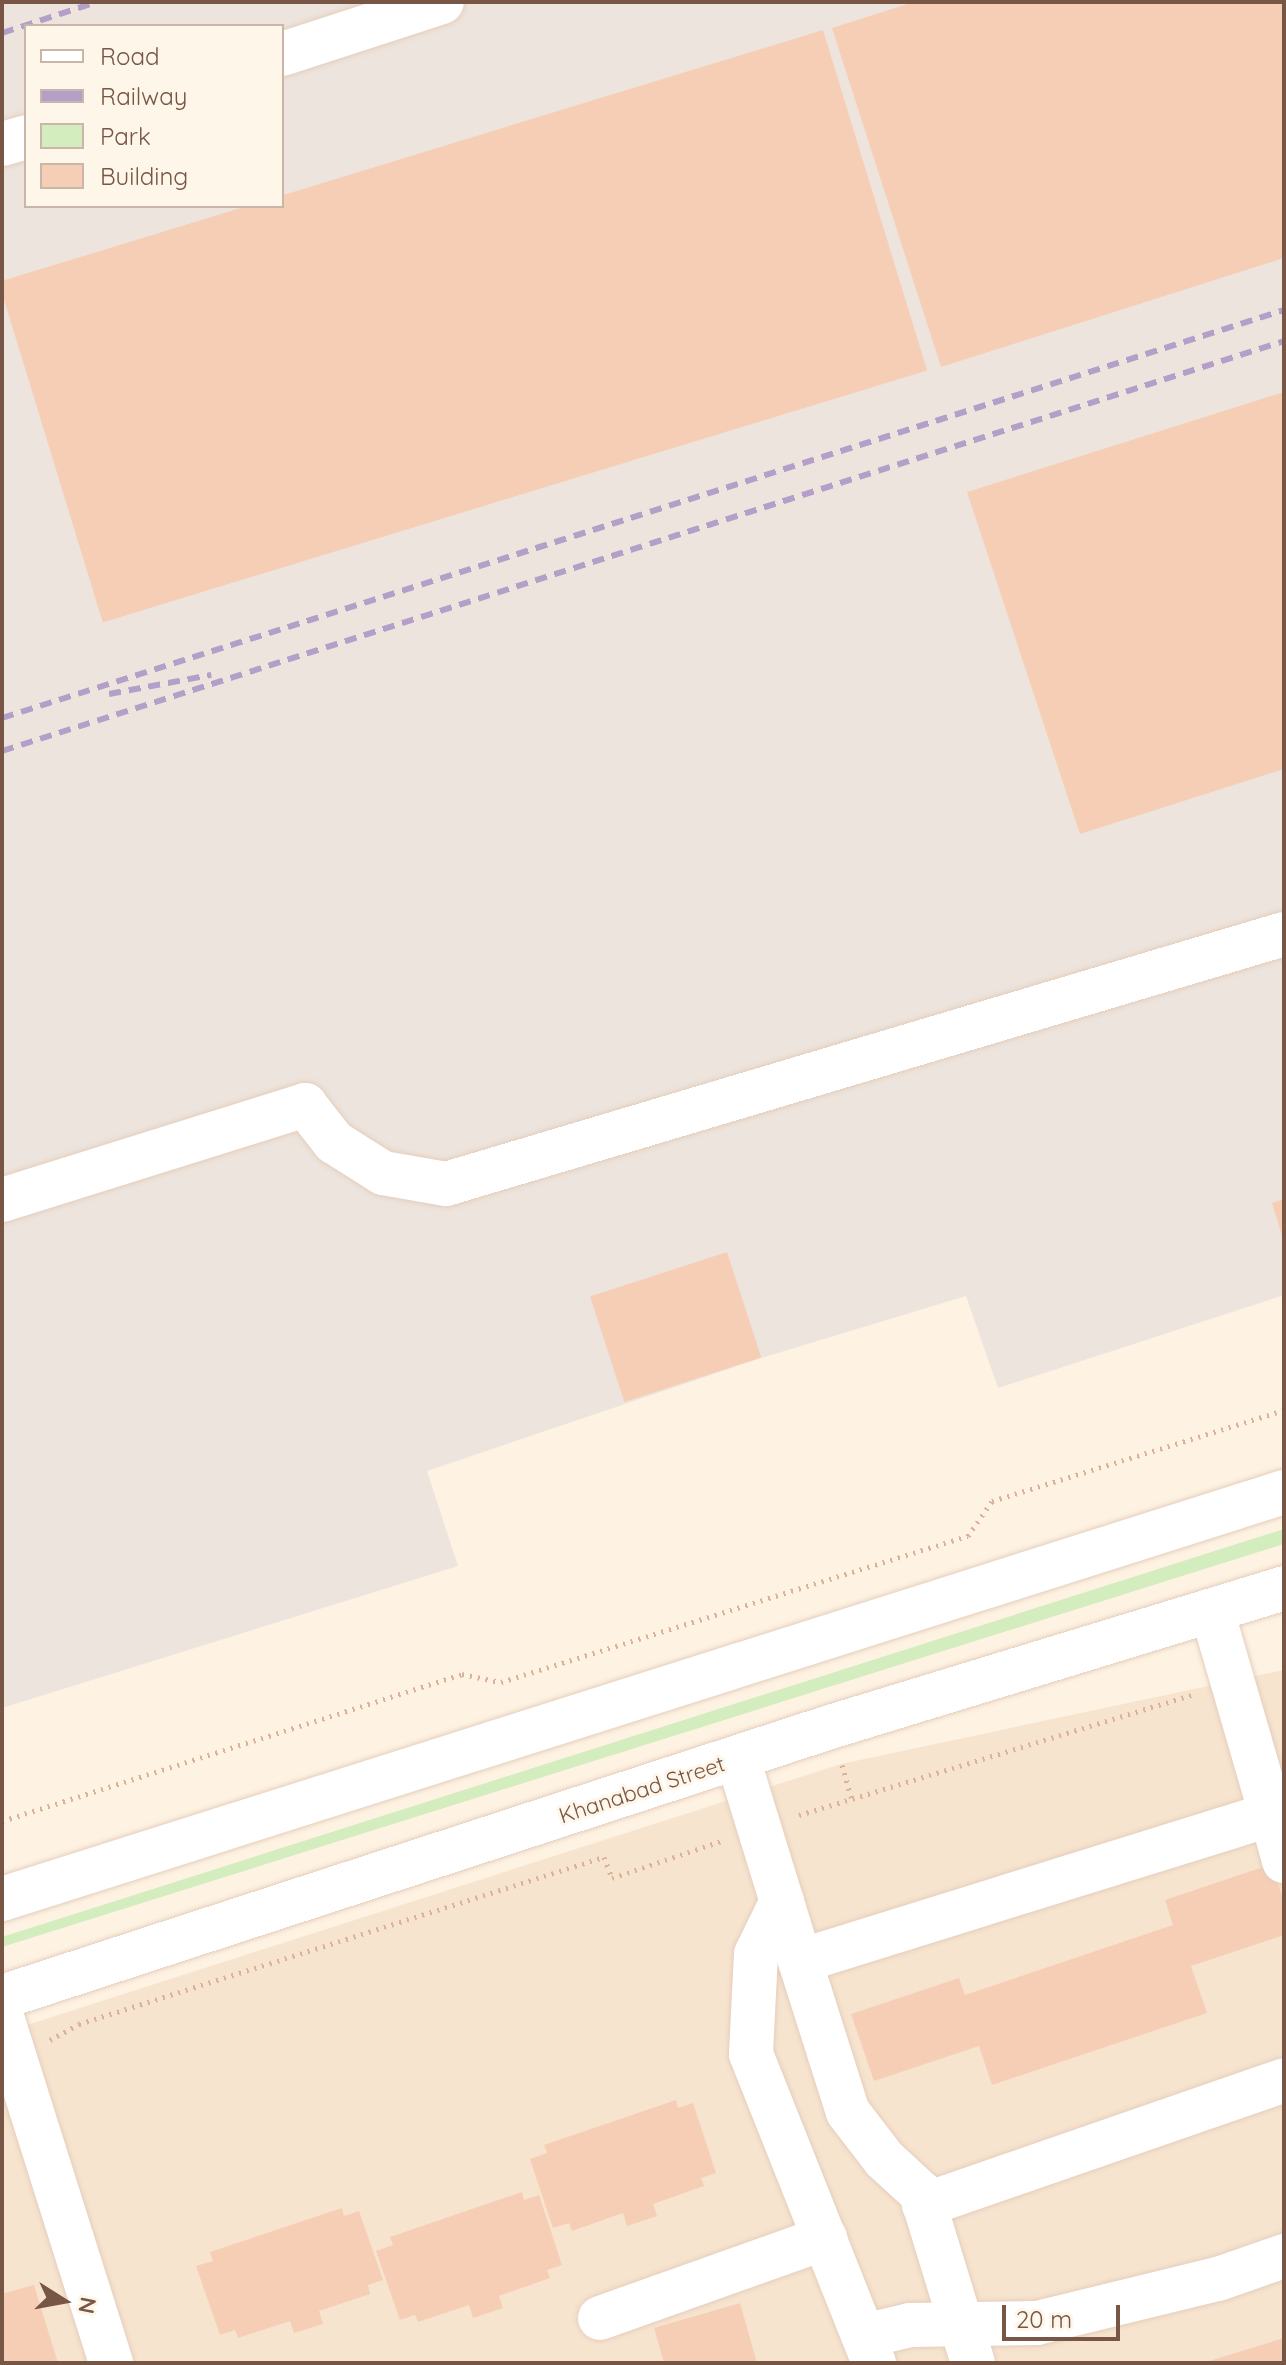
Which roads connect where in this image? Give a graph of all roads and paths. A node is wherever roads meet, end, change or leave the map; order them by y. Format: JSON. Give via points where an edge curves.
{"nodes":[{"id":1,"x":442,"y":2,"type":"edge"},
{"id":2,"x":284,"y":53,"type":"edge"},
{"id":3,"x":24,"y":138,"type":"edge"},
{"id":4,"x":2,"y":144,"type":"edge"},
{"id":5,"x":1284,"y":934,"type":"edge"},
{"id":6,"x":2,"y":1200,"type":"edge"},
{"id":7,"x":1284,"y":1410,"type":"edge"},
{"id":8,"x":1284,"y":1492,"type":"edge"},
{"id":9,"x":1284,"y":1588,"type":"edge"},
{"id":10,"x":789,"y":1592,"type":"junction"},
{"id":11,"x":793,"y":1607,"type":"dead end"},
{"id":12,"x":1212,"y":1611,"type":"junction"},
{"id":13,"x":1233,"y":1683,"type":"junction"},
{"id":14,"x":738,"y":1759,"type":"junction"},
{"id":15,"x":841,"y":1764,"type":"dead end"},
{"id":16,"x":852,"y":1799,"type":"junction"},
{"id":17,"x":2,"y":1821,"type":"edge"},
{"id":18,"x":759,"y":1827,"type":"junction"},
{"id":19,"x":1279,"y":1836,"type":"edge"},
{"id":20,"x":2,"y":1899,"type":"edge"},
{"id":21,"x":782,"y":1901,"type":"junction"},
{"id":22,"x":800,"y":1961,"type":"junction"},
{"id":23,"x":2,"y":1997,"type":"edge"},
{"id":24,"x":2,"y":2017,"type":"edge"},
{"id":25,"x":16,"y":2059,"type":"junction"},
{"id":26,"x":1284,"y":2080,"type":"edge"},
{"id":27,"x":924,"y":2205,"type":"junction"},
{"id":28,"x":825,"y":2238,"type":"junction"},
{"id":29,"x":1284,"y":2256,"type":"edge"},
{"id":30,"x":600,"y":2318,"type":"dead end"},
{"id":31,"x":968,"y":2344,"type":"edge"},
{"id":32,"x":869,"y":2349,"type":"edge"},
{"id":33,"x":111,"y":2363,"type":"edge"}],
"edges":[{"from":1,"to":2,"type":"street"},
{"from":3,"to":4,"type":"street"},
{"from":5,"to":6,"type":"street","via":[[446,1184],[383,1173],[334,1142],[305,1105]]},
{"from":7,"to":10,"type":"path","via":[[992,1501],[968,1536]]},
{"from":8,"to":20,"type":"street"},
{"from":9,"to":12,"type":"street","name":"Khanabad Street"},
{"from":10,"to":11,"type":"path"},
{"from":10,"to":17,"type":"path","via":[[501,1682],[462,1674]]},
{"from":12,"to":13,"type":"street"},
{"from":12,"to":14,"type":"street","name":"Khanabad Street"},
{"from":13,"to":16,"type":"path"},
{"from":13,"to":19,"type":"street"},
{"from":14,"to":18,"type":"street"},
{"from":14,"to":23,"type":"street","name":"Khanabad Street"},
{"from":15,"to":16,"type":"path"},
{"from":16,"to":18,"type":"path"},
{"from":18,"to":21,"type":"street"},
{"from":18,"to":25,"type":"path","via":[[612,1878],[604,1857],[79,2024]]},
{"from":19,"to":22,"type":"street"},
{"from":21,"to":22,"type":"street"},
{"from":21,"to":28,"type":"street","via":[[756,1954],[751,2054]]},
{"from":22,"to":27,"type":"street","via":[[848,2112]]},
{"from":24,"to":25,"type":"street"},
{"from":25,"to":33,"type":"street"},
{"from":26,"to":27,"type":"street"},
{"from":27,"to":31,"type":"street"},
{"from":28,"to":30,"type":"street"},
{"from":28,"to":32,"type":"street"},
{"from":29,"to":31,"type":"street","via":[[1218,2279]]},
{"from":31,"to":32,"type":"street","via":[[910,2325]]}]}
